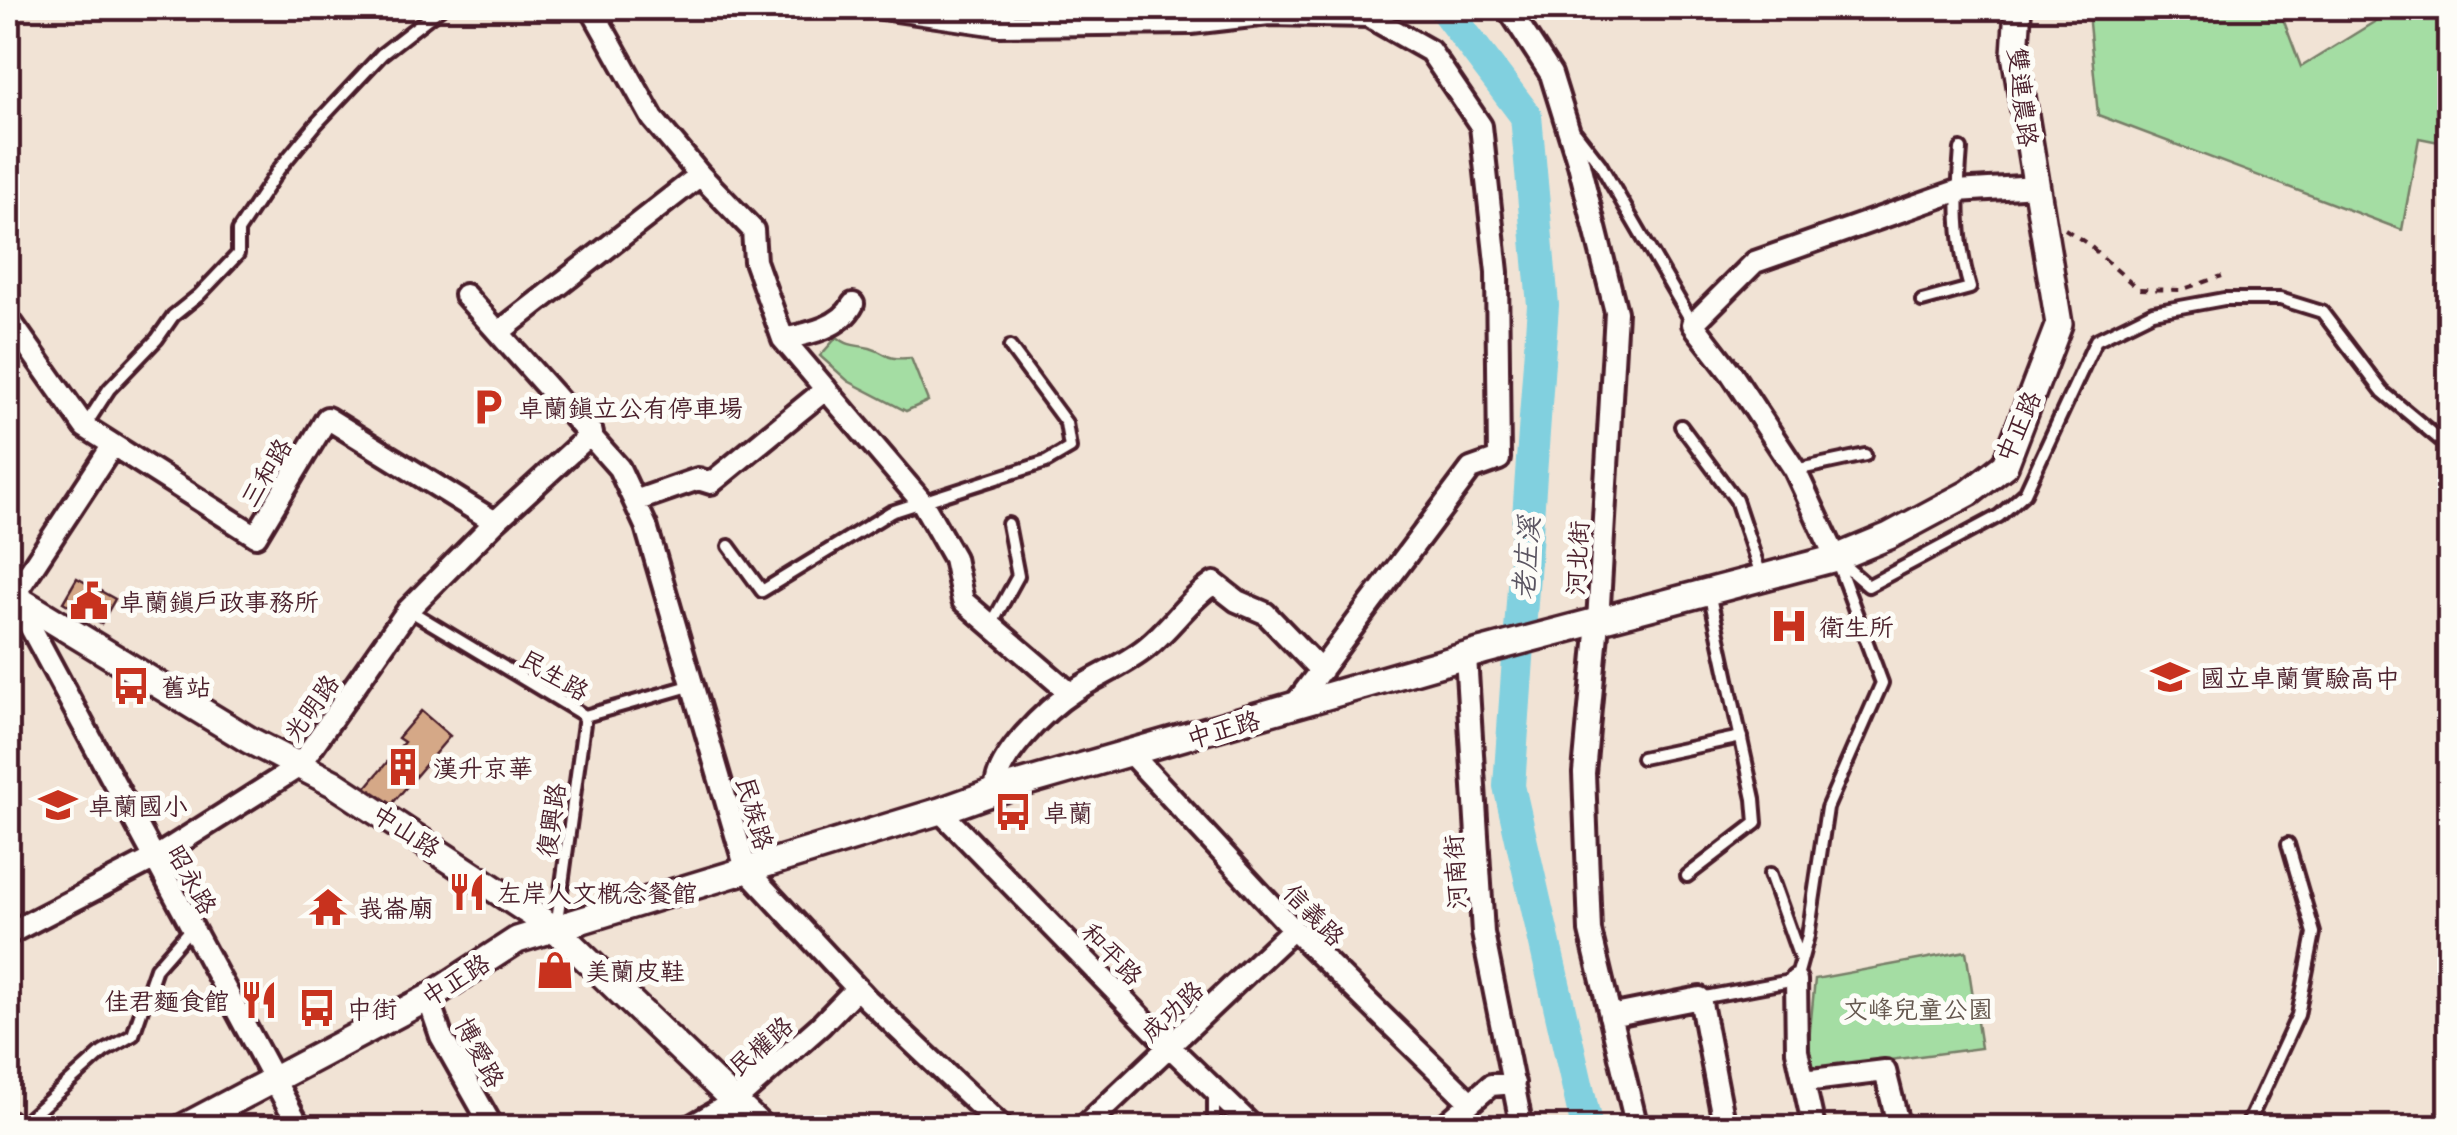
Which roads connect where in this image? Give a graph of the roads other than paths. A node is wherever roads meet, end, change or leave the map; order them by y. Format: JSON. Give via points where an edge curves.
{"nodes":[{"id":1,"x":441,"y":8,"type":"edge"},
{"id":2,"x":591,"y":8,"type":"edge"},
{"id":3,"x":882,"y":8,"type":"edge"},
{"id":4,"x":1508,"y":8,"type":"edge"},
{"id":5,"x":2018,"y":8,"type":"edge"},
{"id":6,"x":1566,"y":121,"type":"junction"},
{"id":7,"x":1961,"y":149,"type":"dead end"},
{"id":8,"x":700,"y":175,"type":"junction"},
{"id":9,"x":2037,"y":186,"type":"junction"},
{"id":10,"x":1957,"y":191,"type":"junction"},
{"id":11,"x":465,"y":295,"type":"dead end"},
{"id":12,"x":1922,"y":301,"type":"dead end"},
{"id":13,"x":853,"y":304,"type":"dead end"},
{"id":14,"x":8,"y":318,"type":"edge"},
{"id":15,"x":1693,"y":324,"type":"junction"},
{"id":16,"x":499,"y":332,"type":"junction"},
{"id":17,"x":783,"y":339,"type":"junction"},
{"id":18,"x":1010,"y":347,"type":"dead end"},
{"id":19,"x":826,"y":388,"type":"junction"},
{"id":20,"x":1681,"y":426,"type":"dead end"},
{"id":21,"x":85,"y":427,"type":"junction"},
{"id":22,"x":592,"y":433,"type":"junction"},
{"id":23,"x":114,"y":445,"type":"junction"},
{"id":24,"x":2450,"y":448,"type":"edge"},
{"id":25,"x":1865,"y":455,"type":"dead end"},
{"id":26,"x":1795,"y":470,"type":"junction"},
{"id":27,"x":635,"y":501,"type":"junction"},
{"id":28,"x":922,"y":502,"type":"junction"},
{"id":29,"x":495,"y":522,"type":"junction"},
{"id":30,"x":1008,"y":524,"type":"dead end"},
{"id":31,"x":729,"y":546,"type":"dead end"},
{"id":32,"x":1836,"y":558,"type":"junction"},
{"id":33,"x":1762,"y":578,"type":"junction"},
{"id":34,"x":1710,"y":592,"type":"junction"},
{"id":35,"x":12,"y":597,"type":"edge"},
{"id":36,"x":408,"y":610,"type":"junction"},
{"id":37,"x":1598,"y":622,"type":"junction"},
{"id":38,"x":991,"y":625,"type":"junction"},
{"id":39,"x":1475,"y":654,"type":"junction"},
{"id":40,"x":1321,"y":671,"type":"junction"},
{"id":41,"x":692,"y":684,"type":"junction"},
{"id":42,"x":1070,"y":693,"type":"junction"},
{"id":43,"x":1293,"y":707,"type":"junction"},
{"id":44,"x":584,"y":716,"type":"junction"},
{"id":45,"x":1740,"y":737,"type":"junction"},
{"id":46,"x":1132,"y":755,"type":"junction"},
{"id":47,"x":1642,"y":758,"type":"dead end"},
{"id":48,"x":298,"y":767,"type":"junction"},
{"id":49,"x":996,"y":791,"type":"junction"},
{"id":50,"x":940,"y":812,"type":"junction"},
{"id":51,"x":2288,"y":844,"type":"dead end"},
{"id":52,"x":153,"y":859,"type":"junction"},
{"id":53,"x":746,"y":869,"type":"junction"},
{"id":54,"x":1770,"y":874,"type":"dead end"},
{"id":55,"x":1686,"y":876,"type":"dead end"},
{"id":56,"x":192,"y":928,"type":"junction"},
{"id":57,"x":556,"y":929,"type":"junction"},
{"id":58,"x":1293,"y":929,"type":"junction"},
{"id":59,"x":8,"y":934,"type":"edge"},
{"id":60,"x":1798,"y":970,"type":"junction"},
{"id":61,"x":857,"y":988,"type":"junction"},
{"id":62,"x":428,"y":998,"type":"junction"},
{"id":63,"x":1700,"y":998,"type":"junction"},
{"id":64,"x":1610,"y":1016,"type":"junction"},
{"id":65,"x":1169,"y":1046,"type":"junction"},
{"id":66,"x":274,"y":1079,"type":"junction"},
{"id":67,"x":1804,"y":1081,"type":"junction"},
{"id":68,"x":1514,"y":1083,"type":"junction"},
{"id":69,"x":1214,"y":1090,"type":"junction"},
{"id":70,"x":735,"y":1100,"type":"junction"},
{"id":71,"x":1469,"y":1101,"type":"junction"},
{"id":72,"x":12,"y":1126,"type":"edge"},
{"id":73,"x":1445,"y":1126,"type":"edge"},
{"id":74,"x":182,"y":1128,"type":"edge"},
{"id":75,"x":300,"y":1128,"type":"edge"},
{"id":76,"x":493,"y":1128,"type":"edge"},
{"id":77,"x":688,"y":1128,"type":"edge"},
{"id":78,"x":762,"y":1128,"type":"edge"},
{"id":79,"x":1004,"y":1128,"type":"edge"},
{"id":80,"x":1083,"y":1128,"type":"edge"},
{"id":81,"x":1214,"y":1128,"type":"edge"},
{"id":82,"x":1254,"y":1128,"type":"edge"},
{"id":83,"x":1522,"y":1128,"type":"edge"},
{"id":84,"x":1637,"y":1128,"type":"edge"},
{"id":85,"x":1725,"y":1128,"type":"edge"},
{"id":86,"x":1814,"y":1128,"type":"edge"},
{"id":87,"x":1900,"y":1128,"type":"edge"},
{"id":88,"x":2246,"y":1128,"type":"edge"}],
"edges":[{"from":1,"to":21,"type":"lane","via":[[382,54],[317,123],[238,231],[238,254],[173,316]]},
{"from":2,"to":8,"type":"street","via":[[653,118]]},
{"from":3,"to":40,"type":"street","via":[[998,25],[1368,16],[1430,51],[1481,126],[1497,272],[1499,459],[1471,469]]},
{"from":4,"to":6,"type":"street","name":"河北街","via":[[1551,74]]},
{"from":5,"to":9,"type":"street","name":"雙連農路","via":[[2015,54]]},
{"from":6,"to":15,"type":"lane","via":[[1600,164]]},
{"from":6,"to":37,"type":"street","name":"河北街","via":[[1616,312]]},
{"from":7,"to":10,"type":"lane"},
{"from":8,"to":16,"type":"street"},
{"from":8,"to":17,"type":"street","via":[[753,230],[754,262]]},
{"from":9,"to":10,"type":"street"},
{"from":9,"to":32,"type":"street","name":"中正路","via":[[2059,324],[2005,464],[1939,510]]},
{"from":10,"to":12,"type":"lane","via":[[1970,288]]},
{"from":10,"to":15,"type":"street","via":[[1755,262]]},
{"from":11,"to":16,"type":"street","name":"民族路"},
{"from":13,"to":17,"type":"street","via":[[812,333]]},
{"from":14,"to":21,"type":"street","name":"三和路"},
{"from":15,"to":26,"type":"street"},
{"from":16,"to":22,"type":"street","name":"民族路"},
{"from":17,"to":19,"type":"street"},
{"from":18,"to":28,"type":"lane","via":[[1066,422],[1070,448]]},
{"from":19,"to":27,"type":"street","via":[[711,483],[698,479]]},
{"from":19,"to":28,"type":"street"},
{"from":20,"to":33,"type":"lane","via":[[1736,500]]},
{"from":21,"to":23,"type":"street","name":"三和路"},
{"from":22,"to":27,"type":"street","name":"民族路"},
{"from":22,"to":29,"type":"street","name":"光明路"},
{"from":23,"to":29,"type":"street","name":"三和路","via":[[256,536],[327,418]]},
{"from":23,"to":35,"type":"street"},
{"from":24,"to":32,"type":"lane","via":[[2383,392],[2322,312],[2280,299],[2224,299],[2153,312],[2096,340],[2025,492],[1999,516],[1868,586]]},
{"from":25,"to":26,"type":"lane"},
{"from":26,"to":32,"type":"street"},
{"from":27,"to":41,"type":"street","name":"民族路"},
{"from":28,"to":31,"type":"lane","via":[[892,512],[762,591]]},
{"from":28,"to":38,"type":"street","via":[[954,558],[963,601]]},
{"from":29,"to":36,"type":"street","name":"光明路"},
{"from":30,"to":38,"type":"lane","via":[[1018,576]]},
{"from":32,"to":33,"type":"street","name":"中正路"},
{"from":32,"to":60,"type":"lane","via":[[1882,683],[1827,808]]},
{"from":33,"to":34,"type":"street","name":"中正路"},
{"from":34,"to":37,"type":"street","name":"中正路"},
{"from":34,"to":45,"type":"lane"},
{"from":35,"to":48,"type":"street","name":"中山路"},
{"from":35,"to":52,"type":"street","name":"昭永路"},
{"from":36,"to":44,"type":"lane","name":"民生路"},
{"from":36,"to":48,"type":"street","name":"光明路"},
{"from":37,"to":39,"type":"street","name":"中正路"},
{"from":37,"to":64,"type":"street","name":"河北街","via":[[1584,774],[1590,931]]},
{"from":38,"to":42,"type":"street"},
{"from":39,"to":43,"type":"street","name":"中正路"},
{"from":39,"to":68,"type":"street","name":"河南街","via":[[1482,933]]},
{"from":40,"to":42,"type":"street","via":[[1265,613],[1214,583],[1147,647]]},
{"from":40,"to":43,"type":"street"},
{"from":41,"to":44,"type":"lane","name":"民生路"},
{"from":41,"to":53,"type":"street","name":"民族路"},
{"from":42,"to":49,"type":"street","via":[[1004,759]]},
{"from":43,"to":46,"type":"street","name":"中正路"},
{"from":44,"to":57,"type":"lane","name":"復興路"},
{"from":45,"to":47,"type":"lane"},
{"from":45,"to":55,"type":"lane","via":[[1756,823]]},
{"from":46,"to":49,"type":"street","name":"中正路"},
{"from":46,"to":58,"type":"street","name":"信義路"},
{"from":48,"to":52,"type":"street","name":"光明路"},
{"from":48,"to":57,"type":"street","name":"中山路","via":[[334,783]]},
{"from":49,"to":50,"type":"street","name":"中正路"},
{"from":50,"to":53,"type":"street","name":"中正路"},
{"from":50,"to":65,"type":"street","name":"和平路"},
{"from":51,"to":88,"type":"lane","via":[[2314,933],[2298,1015]]},
{"from":52,"to":56,"type":"street","name":"昭永路"},
{"from":52,"to":59,"type":"street","name":"光明路"},
{"from":53,"to":57,"type":"street","name":"中正路"},
{"from":53,"to":61,"type":"street","name":"民族路"},
{"from":54,"to":60,"type":"lane"},
{"from":56,"to":66,"type":"street","name":"昭永路"},
{"from":56,"to":72,"type":"lane","via":[[156,968],[133,1035]]},
{"from":57,"to":62,"type":"street","name":"中正路","via":[[517,940]]},
{"from":57,"to":70,"type":"street","name":"中山路"},
{"from":58,"to":65,"type":"street","name":"成功路"},
{"from":58,"to":71,"type":"street","name":"信義路"},
{"from":60,"to":63,"type":"lane"},
{"from":60,"to":67,"type":"street","via":[[1797,1051]]},
{"from":61,"to":70,"type":"street","name":"民權路"},
{"from":61,"to":79,"type":"street","name":"民族路"},
{"from":62,"to":66,"type":"street","name":"中正路"},
{"from":62,"to":76,"type":"street","name":"博愛路"},
{"from":63,"to":64,"type":"street"},
{"from":63,"to":85,"type":"street"},
{"from":64,"to":84,"type":"street","name":"河北街"},
{"from":65,"to":69,"type":"street","name":"和平路"},
{"from":65,"to":80,"type":"street","name":"成功路"},
{"from":66,"to":74,"type":"street","name":"中正路"},
{"from":66,"to":75,"type":"street","name":"昭永路"},
{"from":67,"to":86,"type":"street"},
{"from":67,"to":87,"type":"street","via":[[1885,1071]]},
{"from":68,"to":71,"type":"street","via":[[1490,1085]]},
{"from":68,"to":83,"type":"street","name":"河南街"},
{"from":69,"to":81,"type":"lane"},
{"from":69,"to":82,"type":"street","name":"和平路"},
{"from":70,"to":77,"type":"street","name":"民權路"},
{"from":70,"to":78,"type":"street","name":"中山路"},
{"from":71,"to":73,"type":"street"}]}
